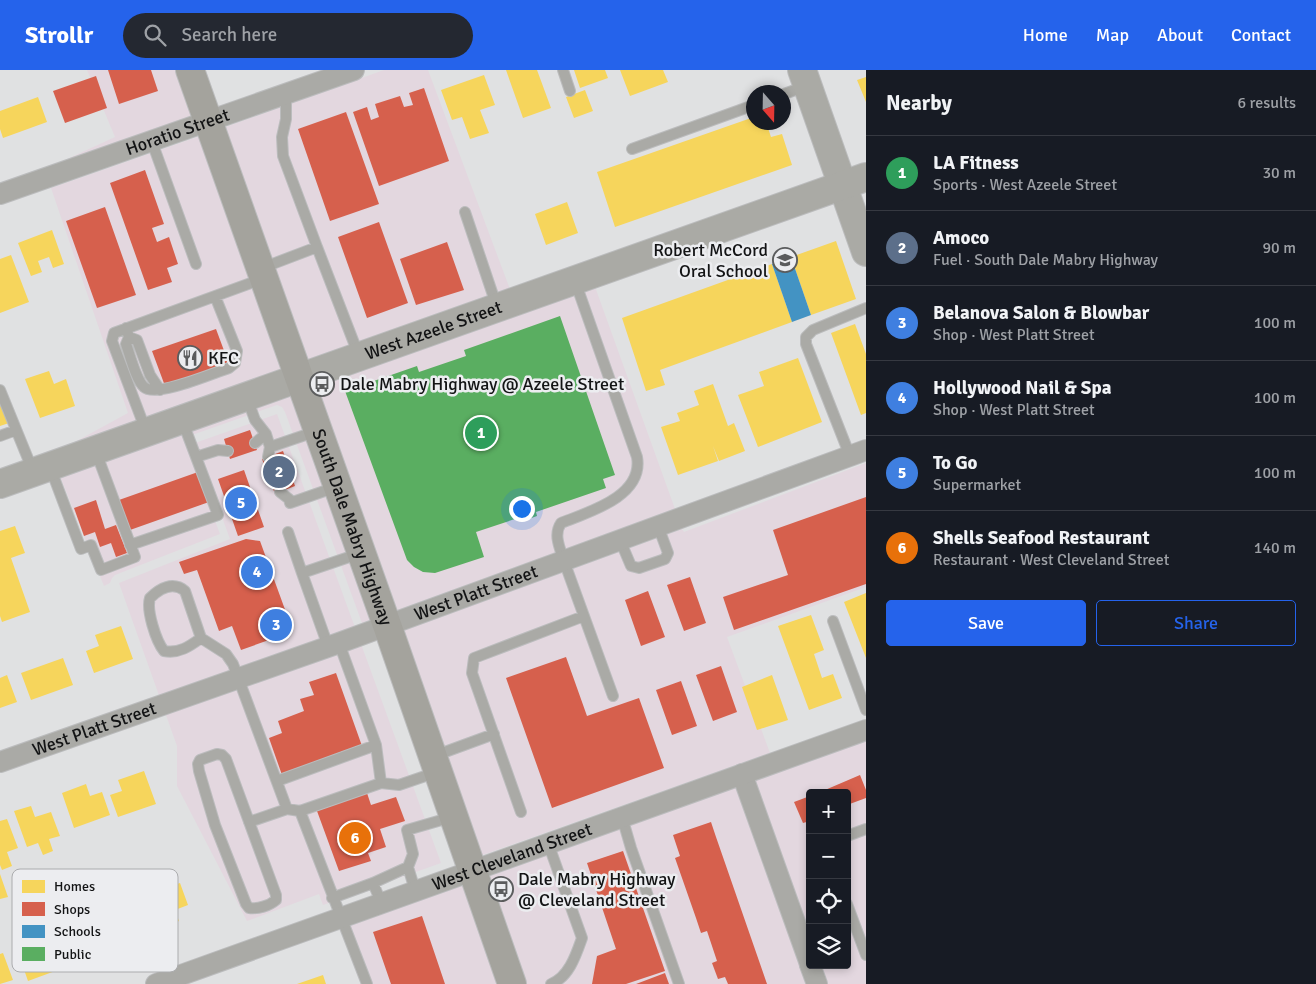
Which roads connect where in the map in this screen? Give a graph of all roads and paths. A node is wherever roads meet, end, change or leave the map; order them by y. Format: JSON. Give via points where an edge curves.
{"nodes":[{"id":1,"x":190,"y":70,"type":"edge"},
{"id":2,"x":354,"y":70,"type":"edge"},
{"id":3,"x":563,"y":70,"type":"edge"},
{"id":4,"x":798,"y":83,"type":"edge"},
{"id":5,"x":570,"y":91,"type":"dead end"},
{"id":6,"x":286,"y":95,"type":"junction"},
{"id":7,"x":746,"y":108,"type":"edge"},
{"id":8,"x":208,"y":123,"type":"junction"},
{"id":9,"x":152,"y":142,"type":"junction"},
{"id":10,"x":632,"y":149,"type":"dead end"},
{"id":11,"x":854,"y":181,"type":"edge"},
{"id":12,"x":0,"y":194,"type":"edge"},
{"id":13,"x":465,"y":212,"type":"dead end"},
{"id":14,"x":317,"y":247,"type":"junction"},
{"id":15,"x":866,"y":252,"type":"edge"},
{"id":16,"x":196,"y":264,"type":"dead end"},
{"id":17,"x":262,"y":274,"type":"junction"},
{"id":18,"x":574,"y":280,"type":"junction"},
{"id":19,"x":215,"y":296,"type":"junction"},
{"id":20,"x":498,"y":308,"type":"junction"},
{"id":21,"x":866,"y":308,"type":"edge"},
{"id":22,"x":128,"y":332,"type":"junction"},
{"id":23,"x":360,"y":356,"type":"junction"},
{"id":24,"x":299,"y":378,"type":"junction"},
{"id":25,"x":0,"y":390,"type":"edge"},
{"id":26,"x":246,"y":397,"type":"junction"},
{"id":27,"x":182,"y":420,"type":"junction"},
{"id":28,"x":16,"y":430,"type":"junction"},
{"id":29,"x":318,"y":431,"type":"junction"},
{"id":30,"x":147,"y":432,"type":"junction"},
{"id":31,"x":266,"y":434,"type":"junction"},
{"id":32,"x":0,"y":436,"type":"edge"},
{"id":33,"x":253,"y":438,"type":"dead end"},
{"id":34,"x":223,"y":448,"type":"dead end"},
{"id":35,"x":95,"y":450,"type":"junction"},
{"id":36,"x":858,"y":453,"type":"edge"},
{"id":37,"x":196,"y":457,"type":"junction"},
{"id":38,"x":42,"y":469,"type":"junction"},
{"id":39,"x":0,"y":484,"type":"edge"},
{"id":40,"x":338,"y":486,"type":"junction"},
{"id":41,"x":291,"y":488,"type":"dead end"},
{"id":42,"x":280,"y":492,"type":"dead end"},
{"id":43,"x":289,"y":499,"type":"junction"},
{"id":44,"x":658,"y":526,"type":"junction"},
{"id":45,"x":288,"y":532,"type":"dead end"},
{"id":46,"x":620,"y":540,"type":"junction"},
{"id":47,"x":130,"y":545,"type":"junction"},
{"id":48,"x":362,"y":553,"type":"junction"},
{"id":49,"x":564,"y":561,"type":"junction"},
{"id":50,"x":302,"y":573,"type":"junction"},
{"id":51,"x":584,"y":616,"type":"junction"},
{"id":52,"x":833,"y":621,"type":"dead end"},
{"id":53,"x":387,"y":625,"type":"junction"},
{"id":54,"x":202,"y":638,"type":"junction"},
{"id":55,"x":333,"y":644,"type":"junction"},
{"id":56,"x":239,"y":678,"type":"junction"},
{"id":57,"x":613,"y":696,"type":"dead end"},
{"id":58,"x":866,"y":710,"type":"edge"},
{"id":59,"x":866,"y":730,"type":"edge"},
{"id":60,"x":494,"y":734,"type":"junction"},
{"id":61,"x":376,"y":745,"type":"junction"},
{"id":62,"x":0,"y":762,"type":"edge"},
{"id":63,"x":435,"y":764,"type":"junction"},
{"id":64,"x":742,"y":774,"type":"junction"},
{"id":65,"x":277,"y":781,"type":"junction"},
{"id":66,"x":381,"y":783,"type":"junction"},
{"id":67,"x":287,"y":808,"type":"junction"},
{"id":68,"x":300,"y":811,"type":"junction"},
{"id":69,"x":521,"y":812,"type":"dead end"},
{"id":70,"x":453,"y":816,"type":"junction"},
{"id":71,"x":622,"y":817,"type":"junction"},
{"id":72,"x":249,"y":822,"type":"junction"},
{"id":73,"x":866,"y":829,"type":"edge"},
{"id":74,"x":851,"y":835,"type":"edge"},
{"id":75,"x":548,"y":843,"type":"junction"},
{"id":76,"x":408,"y":867,"type":"junction"},
{"id":77,"x":471,"y":870,"type":"junction"},
{"id":78,"x":373,"y":882,"type":"junction"},
{"id":79,"x":415,"y":890,"type":"junction"},
{"id":80,"x":332,"y":898,"type":"junction"},
{"id":81,"x":381,"y":902,"type":"junction"},
{"id":82,"x":851,"y":915,"type":"edge"},
{"id":83,"x":340,"y":917,"type":"junction"},
{"id":84,"x":806,"y":954,"type":"edge"},
{"id":85,"x":866,"y":955,"type":"edge"},
{"id":86,"x":811,"y":969,"type":"edge"},
{"id":87,"x":156,"y":984,"type":"edge"},
{"id":88,"x":367,"y":984,"type":"edge"},
{"id":89,"x":512,"y":984,"type":"edge"},
{"id":90,"x":551,"y":984,"type":"edge"},
{"id":91,"x":679,"y":984,"type":"edge"},
{"id":92,"x":817,"y":984,"type":"edge"}],
"edges":[{"from":1,"to":8,"type":"main road","name":"South Dale Mabry Highway"},
{"from":2,"to":6,"type":"street","name":"Horatio Street"},
{"from":3,"to":5,"type":"lane"},
{"from":4,"to":11,"type":"street"},
{"from":6,"to":8,"type":"street","name":"Horatio Street"},
{"from":6,"to":14,"type":"lane","via":[[282,137],[284,156]]},
{"from":7,"to":10,"type":"lane"},
{"from":8,"to":9,"type":"street","name":"Horatio Street"},
{"from":8,"to":17,"type":"main road","name":"South Dale Mabry Highway"},
{"from":9,"to":12,"type":"street","name":"Horatio Street"},
{"from":9,"to":16,"type":"lane"},
{"from":11,"to":15,"type":"street"},
{"from":11,"to":18,"type":"street","name":"West Azeele Street"},
{"from":13,"to":20,"type":"lane"},
{"from":14,"to":17,"type":"lane"},
{"from":14,"to":23,"type":"lane"},
{"from":17,"to":19,"type":"lane"},
{"from":17,"to":24,"type":"main road","name":"South Dale Mabry Highway"},
{"from":18,"to":20,"type":"street","name":"West Azeele Street"},
{"from":18,"to":49,"type":"lane","via":[[639,466],[632,482],[608,504],[561,523],[557,536]]},
{"from":19,"to":22,"type":"lane"},
{"from":19,"to":22,"type":"lane","via":[[237,351],[235,363],[229,368],[151,391],[140,381],[126,344]]},
{"from":20,"to":23,"type":"street","name":"West Azeele Street"},
{"from":21,"to":36,"type":"lane","via":[[813,330],[806,337],[806,344]]},
{"from":22,"to":30,"type":"lane","via":[[114,334],[112,341]]},
{"from":23,"to":24,"type":"street","name":"West Azeele Street"},
{"from":24,"to":26,"type":"street","name":"West Azeele Street"},
{"from":24,"to":29,"type":"main road","name":"South Dale Mabry Highway"},
{"from":25,"to":28,"type":"lane"},
{"from":26,"to":27,"type":"street","name":"West Azeele Street"},
{"from":26,"to":31,"type":"lane","via":[[254,420]]},
{"from":27,"to":30,"type":"street","name":"West Azeele Street"},
{"from":27,"to":37,"type":"lane"},
{"from":28,"to":32,"type":"lane"},
{"from":28,"to":38,"type":"lane"},
{"from":29,"to":31,"type":"lane","via":[[272,452]]},
{"from":29,"to":40,"type":"main road","name":"South Dale Mabry Highway"},
{"from":30,"to":35,"type":"street","name":"West Azeele Street"},
{"from":31,"to":33,"type":"lane"},
{"from":34,"to":37,"type":"lane"},
{"from":35,"to":38,"type":"street","name":"West Azeele Street"},
{"from":35,"to":47,"type":"lane"},
{"from":36,"to":44,"type":"street","name":"West Platt Street"},
{"from":37,"to":47,"type":"lane","via":[[218,515]]},
{"from":38,"to":39,"type":"street","name":"West Azeele Street"},
{"from":38,"to":47,"type":"lane","via":[[81,549],[91,545],[101,570],[135,558]]},
{"from":40,"to":43,"type":"lane","via":[[290,503]]},
{"from":40,"to":48,"type":"main road","name":"South Dale Mabry Highway"},
{"from":41,"to":43,"type":"lane"},
{"from":42,"to":43,"type":"lane"},
{"from":44,"to":46,"type":"street","name":"West Platt Street"},
{"from":44,"to":46,"type":"lane","via":[[668,553],[665,559],[639,568],[631,566]]},
{"from":45,"to":50,"type":"lane"},
{"from":46,"to":49,"type":"street","name":"West Platt Street"},
{"from":48,"to":50,"type":"lane"},
{"from":48,"to":53,"type":"main road","name":"South Dale Mabry Highway"},
{"from":49,"to":51,"type":"lane"},
{"from":49,"to":53,"type":"street","name":"West Platt Street"},
{"from":50,"to":55,"type":"lane"},
{"from":51,"to":57,"type":"lane"},
{"from":51,"to":60,"type":"lane","via":[[474,658],[472,673]]},
{"from":52,"to":58,"type":"lane"},
{"from":53,"to":55,"type":"street","name":"West Platt Street"},
{"from":53,"to":63,"type":"main road","name":"South Dale Mabry Highway"},
{"from":54,"to":54,"type":"lane","via":[[188,648],[164,651],[148,611],[150,598],[163,588],[179,587],[184,591]]},
{"from":54,"to":56,"type":"lane","via":[[226,654]]},
{"from":55,"to":56,"type":"street","name":"West Platt Street"},
{"from":55,"to":61,"type":"lane"},
{"from":56,"to":62,"type":"street","name":"West Platt Street"},
{"from":56,"to":65,"type":"lane"},
{"from":59,"to":64,"type":"street","name":"West Cleveland Street"},
{"from":60,"to":63,"type":"lane"},
{"from":60,"to":69,"type":"lane"},
{"from":61,"to":65,"type":"lane"},
{"from":61,"to":66,"type":"lane"},
{"from":63,"to":66,"type":"lane","via":[[399,785]]},
{"from":63,"to":70,"type":"main road","name":"South Dale Mabry Highway"},
{"from":64,"to":71,"type":"street","name":"West Cleveland Street"},
{"from":64,"to":84,"type":"street"},
{"from":65,"to":67,"type":"lane"},
{"from":66,"to":68,"type":"lane"},
{"from":67,"to":68,"type":"lane"},
{"from":67,"to":72,"type":"lane"},
{"from":68,"to":80,"type":"lane"},
{"from":70,"to":76,"type":"lane","via":[[407,830],[413,854]]},
{"from":70,"to":77,"type":"main road","name":"South Dale Mabry Highway"},
{"from":71,"to":75,"type":"street","name":"West Cleveland Street"},
{"from":71,"to":91,"type":"lane"},
{"from":72,"to":72,"type":"lane","via":[[226,759],[217,754],[200,760],[199,771],[215,825],[246,904],[255,909],[272,903],[276,895]]},
{"from":73,"to":74,"type":"lane"},
{"from":75,"to":77,"type":"street","name":"West Cleveland Street"},
{"from":75,"to":90,"type":"lane","via":[[582,938],[560,980]]},
{"from":76,"to":78,"type":"lane"},
{"from":76,"to":79,"type":"lane"},
{"from":77,"to":79,"type":"street","name":"West Cleveland Street"},
{"from":77,"to":89,"type":"main road","name":"South Dale Mabry Highway"},
{"from":78,"to":80,"type":"lane"},
{"from":78,"to":81,"type":"lane"},
{"from":79,"to":81,"type":"street","name":"West Cleveland Street"},
{"from":80,"to":83,"type":"lane"},
{"from":81,"to":83,"type":"street","name":"West Cleveland Street"},
{"from":82,"to":85,"type":"lane"},
{"from":83,"to":87,"type":"street","name":"West Cleveland Street"},
{"from":83,"to":88,"type":"lane"},
{"from":86,"to":92,"type":"street"}]}
